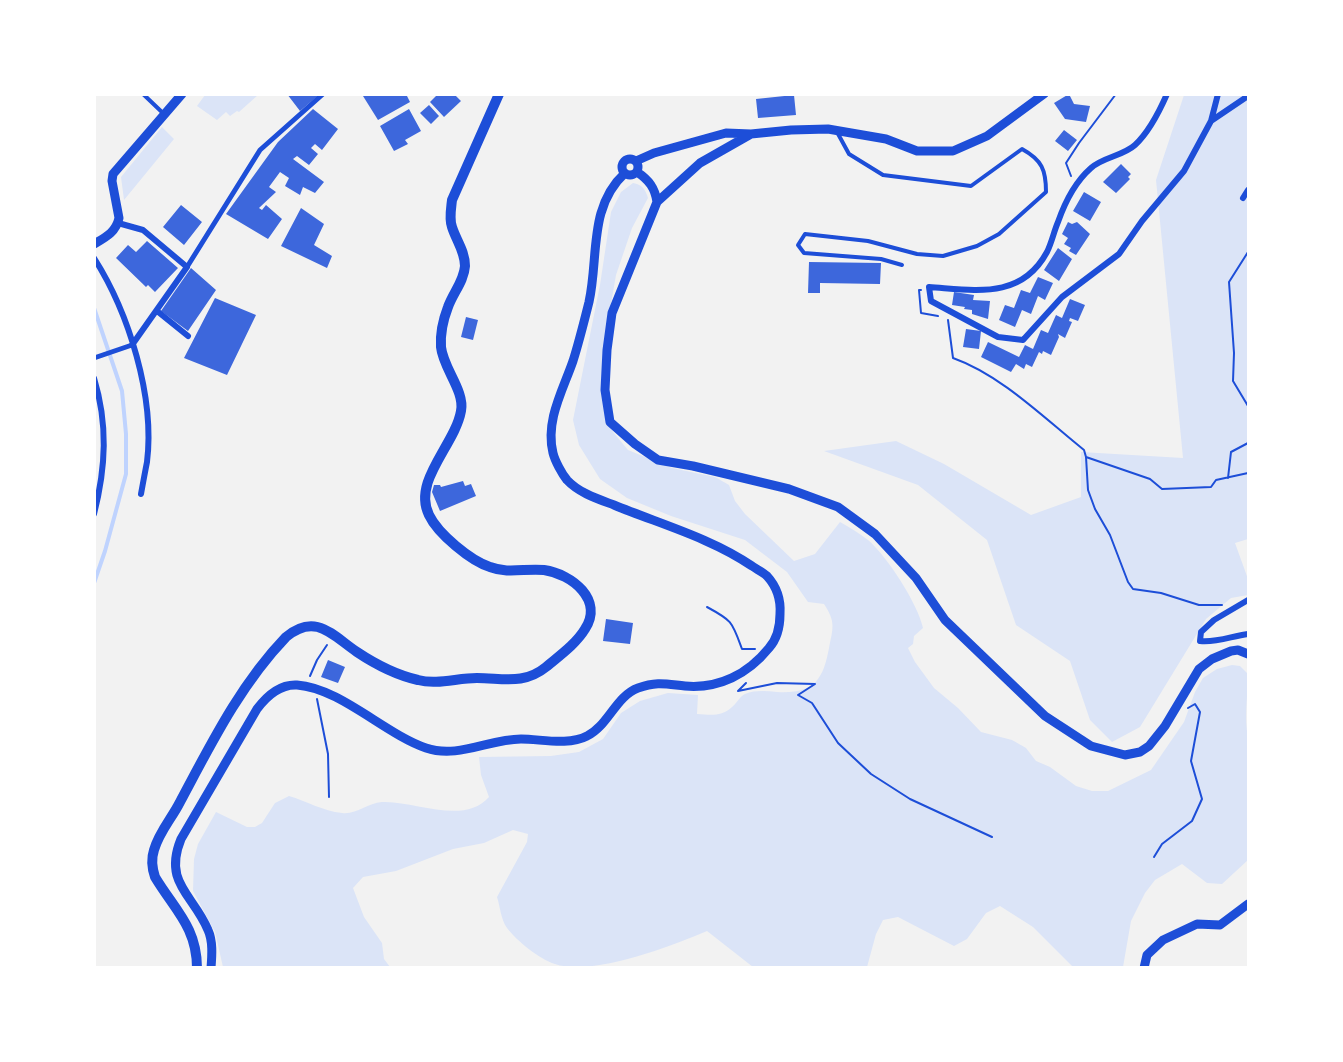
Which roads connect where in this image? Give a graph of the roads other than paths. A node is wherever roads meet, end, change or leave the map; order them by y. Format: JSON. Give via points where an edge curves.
{"nodes":[{"id":1,"x":143,"y":94,"type":"edge"},
{"id":2,"x":182,"y":94,"type":"edge"},
{"id":3,"x":323,"y":94,"type":"edge"},
{"id":4,"x":499,"y":94,"type":"edge"},
{"id":5,"x":1044,"y":94,"type":"edge"},
{"id":6,"x":1167,"y":94,"type":"edge"},
{"id":7,"x":1218,"y":94,"type":"edge"},
{"id":8,"x":1248,"y":96,"type":"edge"},
{"id":9,"x":165,"y":116,"type":"junction"},
{"id":10,"x":1211,"y":121,"type":"junction"},
{"id":11,"x":836,"y":130,"type":"junction"},
{"id":12,"x":751,"y":134,"type":"junction"},
{"id":13,"x":636,"y":161,"type":"junction"},
{"id":14,"x":637,"y":172,"type":"junction"},
{"id":15,"x":625,"y":173,"type":"junction"},
{"id":16,"x":1248,"y":190,"type":"edge"},
{"id":17,"x":1243,"y":198,"type":"dead end"},
{"id":18,"x":657,"y":202,"type":"junction"},
{"id":19,"x":118,"y":223,"type":"junction"},
{"id":20,"x":94,"y":244,"type":"edge"},
{"id":21,"x":94,"y":258,"type":"edge"},
{"id":22,"x":902,"y":265,"type":"dead end"},
{"id":23,"x":187,"y":267,"type":"junction"},
{"id":24,"x":157,"y":311,"type":"junction"},
{"id":25,"x":188,"y":336,"type":"dead end"},
{"id":26,"x":132,"y":345,"type":"junction"},
{"id":27,"x":94,"y":358,"type":"edge"},
{"id":28,"x":94,"y":378,"type":"edge"},
{"id":29,"x":141,"y":494,"type":"dead end"},
{"id":30,"x":94,"y":514,"type":"edge"},
{"id":31,"x":1248,"y":600,"type":"edge"},
{"id":32,"x":1248,"y":634,"type":"edge"},
{"id":33,"x":1248,"y":653,"type":"edge"},
{"id":34,"x":1248,"y":904,"type":"edge"},
{"id":35,"x":197,"y":968,"type":"edge"},
{"id":36,"x":211,"y":968,"type":"edge"},
{"id":37,"x":1144,"y":968,"type":"edge"}],
"edges":[{"from":1,"to":9,"type":"lane"},
{"from":2,"to":9,"type":"street"},
{"from":3,"to":23,"type":"street","via":[[260,150]]},
{"from":4,"to":35,"type":"main road","via":[[452,200],[452,227],[465,262],[462,279],[442,325],[441,346],[462,407],[424,493],[429,515],[442,532],[484,565],[504,570],[544,570],[575,583],[590,604],[589,621],[578,638],[543,669],[511,681],[417,680],[374,662],[336,635],[312,626],[294,630],[238,696],[158,838],[152,857],[154,877],[193,935]]},
{"from":5,"to":11,"type":"street","via":[[987,136],[952,151],[917,151]]},
{"from":6,"to":10,"type":"street","via":[[1135,145],[1092,166],[1077,184],[1065,203],[1047,252],[1027,276],[1005,288],[929,287],[931,301],[998,337],[1023,340],[1062,297],[1119,254],[1184,171]]},
{"from":7,"to":10,"type":"street"},
{"from":8,"to":10,"type":"street"},
{"from":9,"to":19,"type":"street","via":[[113,174]]},
{"from":11,"to":12,"type":"street"},
{"from":11,"to":22,"type":"lane","via":[[849,154],[883,175],[972,186],[1022,149],[1045,170],[1046,192],[999,234],[977,246],[943,256],[917,254],[868,241],[805,234],[798,245],[804,253],[881,259]]},
{"from":12,"to":13,"type":"street","via":[[717,135]]},
{"from":12,"to":18,"type":"street","via":[[700,163]]},
{"from":13,"to":14,"type":"street"},
{"from":13,"to":15,"type":"street","via":[[626,160],[622,168]]},
{"from":14,"to":15,"type":"street"},
{"from":14,"to":18,"type":"street","via":[[656,191]]},
{"from":15,"to":36,"type":"street","via":[[608,192],[600,215],[591,291],[551,428],[553,454],[566,479],[588,495],[731,552],[766,576],[781,600],[779,628],[771,646],[726,682],[709,686],[657,682],[634,689],[605,722],[584,738],[497,740],[450,751],[427,748],[312,689],[285,687],[265,699],[177,849],[177,880],[208,931]]},
{"from":16,"to":17,"type":"street"},
{"from":18,"to":33,"type":"street","via":[[612,313],[607,350],[605,390],[610,422],[635,444],[658,460],[789,489],[838,507],[875,534],[916,578],[945,620],[1045,716],[1091,746],[1125,755],[1140,752],[1165,726],[1199,669],[1231,651]]},
{"from":19,"to":20,"type":"street"},
{"from":19,"to":23,"type":"street","via":[[143,230]]},
{"from":21,"to":26,"type":"street"},
{"from":23,"to":24,"type":"street"},
{"from":24,"to":25,"type":"street"},
{"from":24,"to":26,"type":"street"},
{"from":26,"to":27,"type":"street"},
{"from":26,"to":29,"type":"street","via":[[146,406],[147,460]]},
{"from":28,"to":30,"type":"street","via":[[105,429],[102,477]]},
{"from":31,"to":32,"type":"street","via":[[1214,620],[1201,632],[1200,641]]},
{"from":34,"to":37,"type":"street","via":[[1220,925],[1197,924],[1163,940],[1147,955]]}]}
